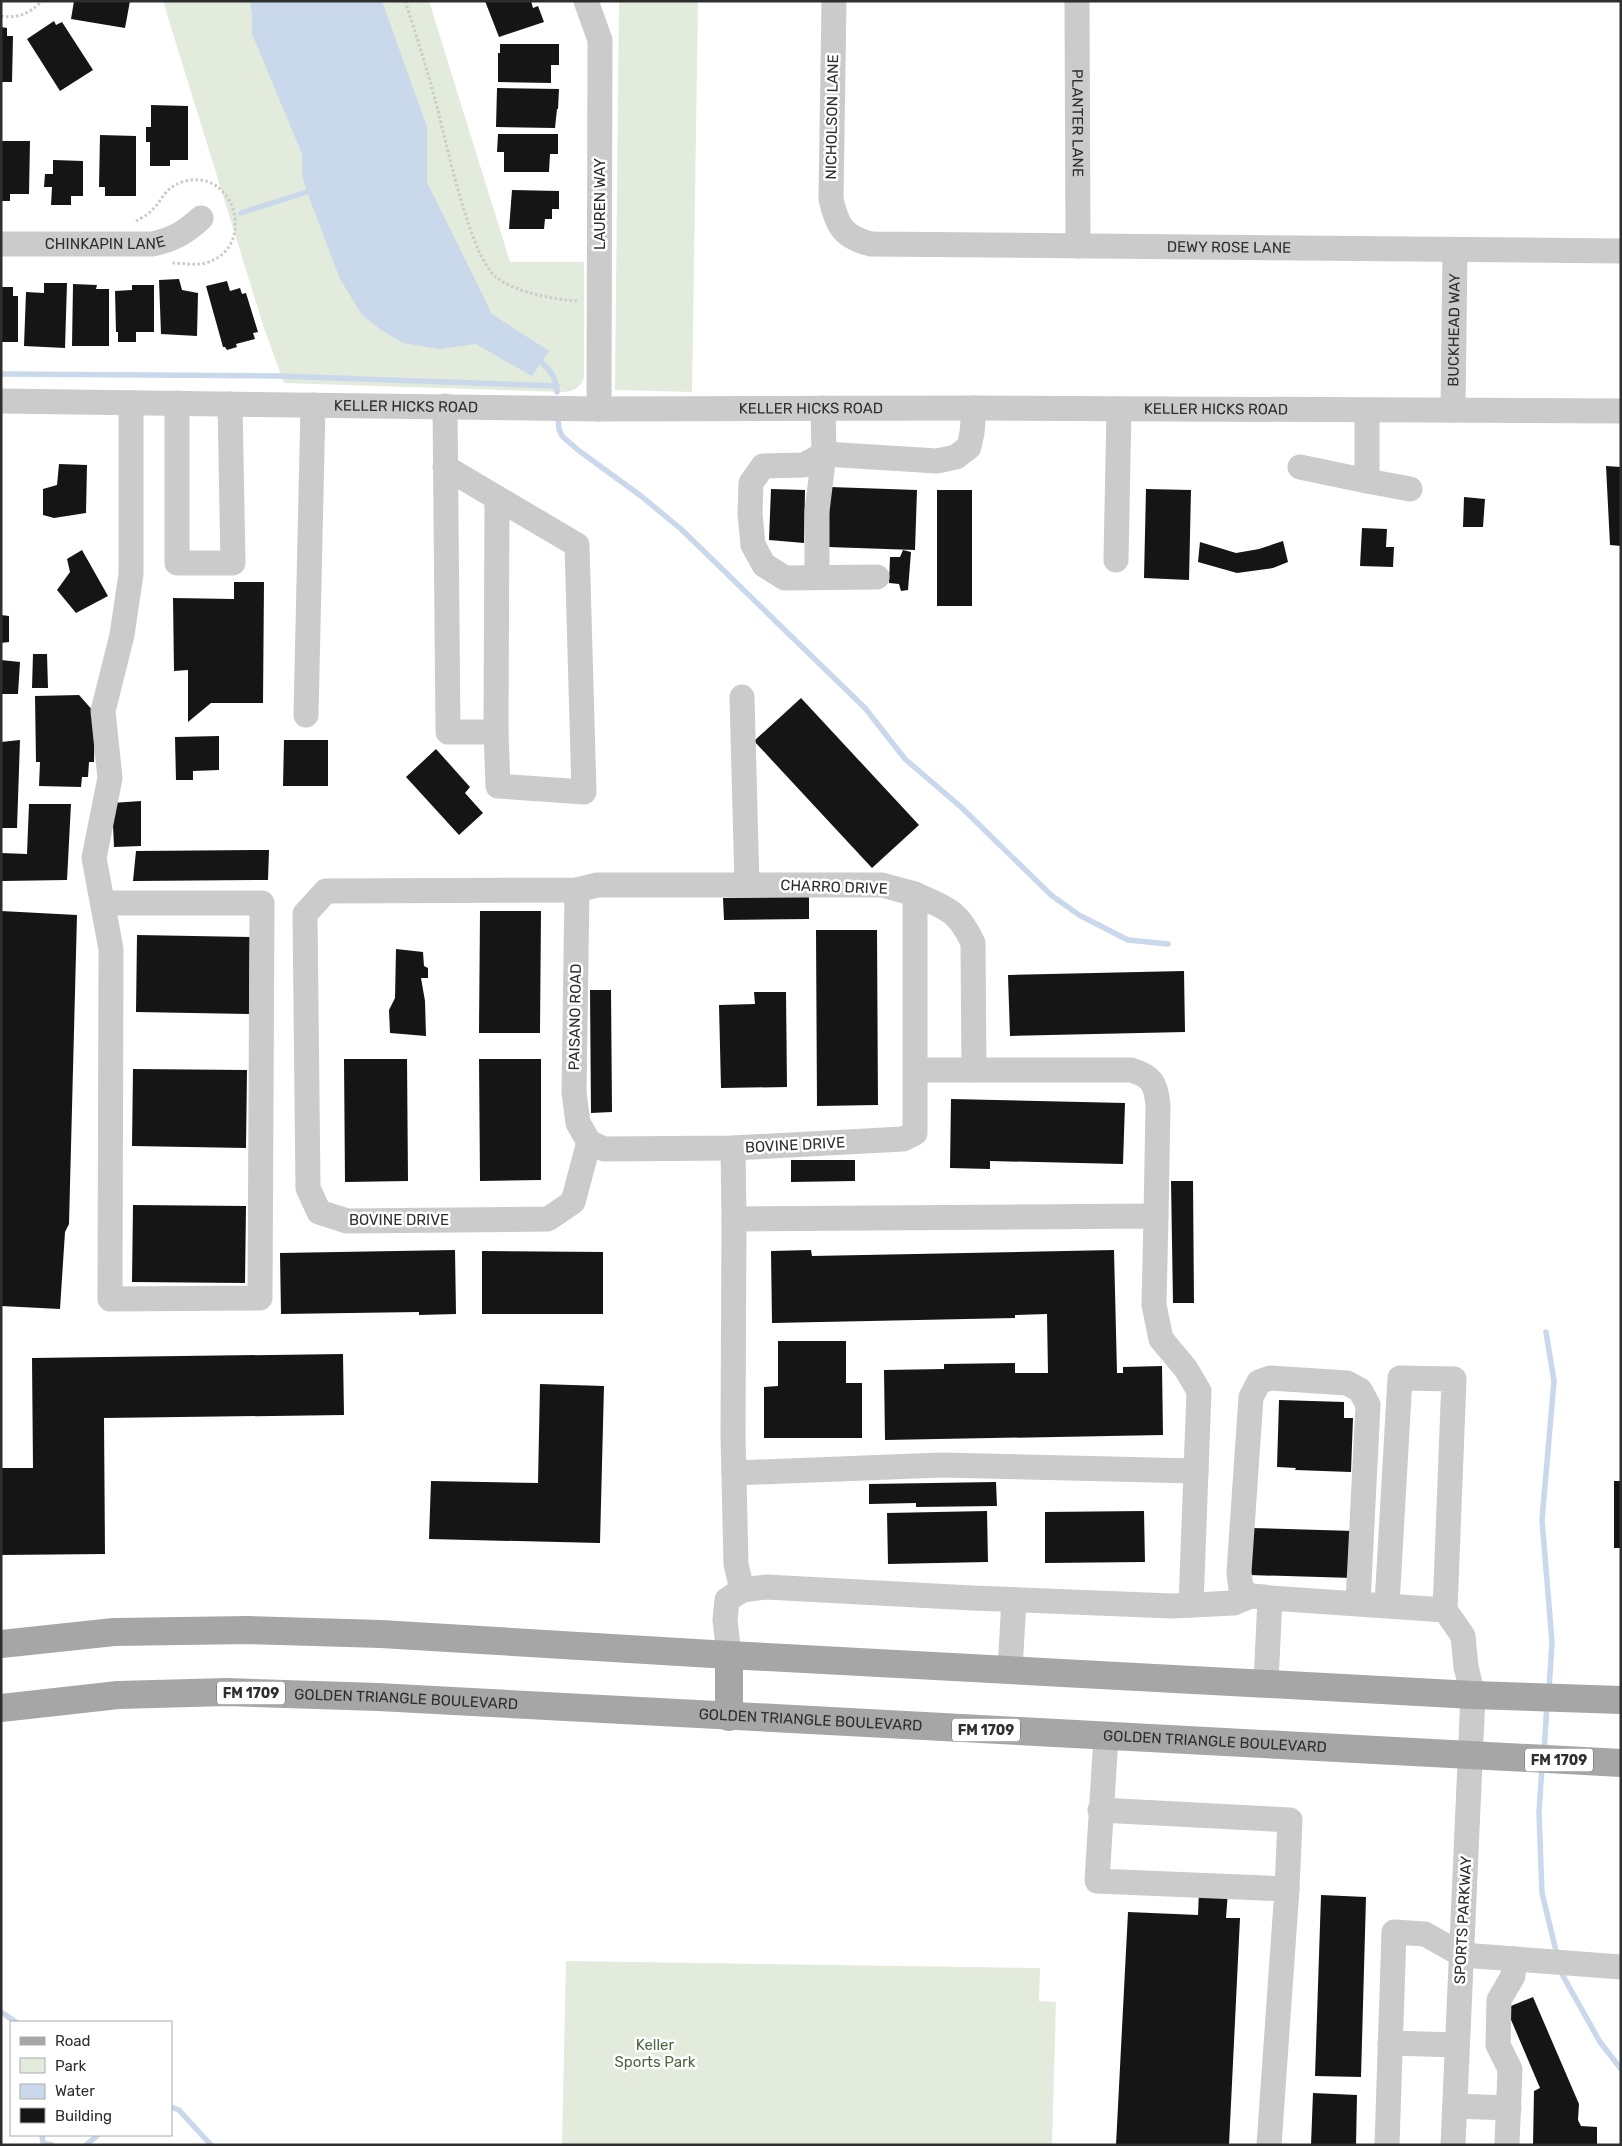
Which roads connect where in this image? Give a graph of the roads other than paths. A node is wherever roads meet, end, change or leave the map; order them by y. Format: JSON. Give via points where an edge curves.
{"nodes":[{"id":1,"x":586,"y":1,"type":"edge"},
{"id":2,"x":834,"y":1,"type":"edge"},
{"id":3,"x":1077,"y":1,"type":"edge"},
{"id":4,"x":201,"y":218,"type":"dead end"},
{"id":5,"x":842,"y":230,"type":"joint"},
{"id":6,"x":1,"y":244,"type":"edge"},
{"id":7,"x":1078,"y":246,"type":"junction"},
{"id":8,"x":1455,"y":250,"type":"junction"},
{"id":9,"x":1621,"y":251,"type":"edge"},
{"id":10,"x":1,"y":401,"type":"edge"},
{"id":11,"x":131,"y":403,"type":"junction"},
{"id":12,"x":177,"y":403,"type":"junction"},
{"id":13,"x":230,"y":404,"type":"junction"},
{"id":14,"x":313,"y":405,"type":"junction"},
{"id":15,"x":444,"y":406,"type":"junction"},
{"id":16,"x":823,"y":408,"type":"junction"},
{"id":17,"x":974,"y":408,"type":"junction"},
{"id":18,"x":599,"y":409,"type":"junction"},
{"id":19,"x":1119,"y":409,"type":"junction"},
{"id":20,"x":1453,"y":410,"type":"junction"},
{"id":21,"x":1367,"y":411,"type":"junction"},
{"id":22,"x":1621,"y":411,"type":"edge"},
{"id":23,"x":824,"y":454,"type":"junction"},
{"id":24,"x":1300,"y":466,"type":"dead end"},
{"id":25,"x":445,"y":467,"type":"junction"},
{"id":26,"x":1367,"y":481,"type":"junction"},
{"id":27,"x":1410,"y":489,"type":"dead end"},
{"id":28,"x":497,"y":498,"type":"junction"},
{"id":29,"x":1116,"y":560,"type":"dead end"},
{"id":30,"x":817,"y":577,"type":"junction"},
{"id":31,"x":877,"y":577,"type":"dead end"},
{"id":32,"x":742,"y":697,"type":"dead end"},
{"id":33,"x":306,"y":715,"type":"dead end"},
{"id":34,"x":496,"y":732,"type":"junction"},
{"id":35,"x":747,"y":885,"type":"junction"},
{"id":36,"x":577,"y":890,"type":"junction"},
{"id":37,"x":915,"y":894,"type":"junction"},
{"id":38,"x":103,"y":903,"type":"junction"},
{"id":39,"x":916,"y":1070,"type":"junction"},
{"id":40,"x":974,"y":1070,"type":"junction"},
{"id":41,"x":589,"y":1142,"type":"junction"},
{"id":42,"x":733,"y":1148,"type":"junction"},
{"id":43,"x":1156,"y":1216,"type":"junction"},
{"id":44,"x":734,"y":1219,"type":"junction"},
{"id":45,"x":1196,"y":1471,"type":"junction"},
{"id":46,"x":734,"y":1473,"type":"junction"},
{"id":47,"x":742,"y":1590,"type":"junction"},
{"id":48,"x":1260,"y":1597,"type":"junction"},
{"id":49,"x":1014,"y":1600,"type":"junction"},
{"id":50,"x":1358,"y":1604,"type":"junction"},
{"id":51,"x":1191,"y":1605,"type":"junction"},
{"id":52,"x":1387,"y":1606,"type":"junction"},
{"id":53,"x":1445,"y":1610,"type":"junction"},
{"id":54,"x":1,"y":1644,"type":"edge"},
{"id":55,"x":729,"y":1655,"type":"junction"},
{"id":56,"x":1010,"y":1669,"type":"junction"},
{"id":57,"x":1266,"y":1683,"type":"junction"},
{"id":58,"x":1473,"y":1695,"type":"junction"},
{"id":59,"x":1621,"y":1700,"type":"edge"},
{"id":60,"x":2,"y":1706,"type":"edge"},
{"id":61,"x":729,"y":1716,"type":"junction"},
{"id":62,"x":1106,"y":1737,"type":"junction"},
{"id":63,"x":1471,"y":1756,"type":"junction"},
{"id":64,"x":1621,"y":1763,"type":"edge"},
{"id":65,"x":1100,"y":1810,"type":"junction"},
{"id":66,"x":1287,"y":1888,"type":"junction"},
{"id":67,"x":1462,"y":1955,"type":"junction"},
{"id":68,"x":1514,"y":1959,"type":"junction"},
{"id":69,"x":1609,"y":1965,"type":"edge"},
{"id":70,"x":1390,"y":2042,"type":"junction"},
{"id":71,"x":1457,"y":2046,"type":"junction"},
{"id":72,"x":1455,"y":2106,"type":"junction"},
{"id":73,"x":1509,"y":2108,"type":"junction"},
{"id":74,"x":1269,"y":2145,"type":"edge"},
{"id":75,"x":1387,"y":2145,"type":"edge"},
{"id":76,"x":1452,"y":2145,"type":"edge"},
{"id":77,"x":1507,"y":2145,"type":"edge"}],
"edges":[{"from":1,"to":18,"type":"street","name":"LAUREN WAY","via":[[600,40]]},
{"from":2,"to":5,"type":"street","name":"NICHOLSON LANE","via":[[831,199]]},
{"from":3,"to":7,"type":"street","name":"PLANTER LANE"},
{"from":4,"to":6,"type":"street","name":"CHINKAPIN LANE","via":[[186,232],[152,244]]},
{"from":5,"to":7,"type":"street","name":"DEWY ROSE LANE","via":[[855,240],[870,244]]},
{"from":7,"to":8,"type":"street","name":"DEWY ROSE LANE"},
{"from":8,"to":9,"type":"street","name":"DEWY ROSE LANE"},
{"from":8,"to":20,"type":"street","name":"BUCKHEAD WAY"},
{"from":10,"to":11,"type":"street","name":"KELLER HICKS ROAD"},
{"from":11,"to":12,"type":"street","name":"KELLER HICKS ROAD"},
{"from":11,"to":38,"type":"street","via":[[131,574],[122,635],[103,711],[110,778],[94,858]]},
{"from":12,"to":13,"type":"street","name":"KELLER HICKS ROAD"},
{"from":12,"to":13,"type":"street","via":[[177,563],[233,562]]},
{"from":13,"to":14,"type":"street","name":"KELLER HICKS ROAD"},
{"from":14,"to":15,"type":"street","name":"KELLER HICKS ROAD"},
{"from":14,"to":33,"type":"street"},
{"from":15,"to":18,"type":"street","name":"KELLER HICKS ROAD"},
{"from":15,"to":25,"type":"street"},
{"from":16,"to":17,"type":"street","name":"KELLER HICKS ROAD"},
{"from":16,"to":18,"type":"street","name":"KELLER HICKS ROAD"},
{"from":16,"to":23,"type":"street"},
{"from":17,"to":19,"type":"street","name":"KELLER HICKS ROAD"},
{"from":17,"to":23,"type":"street","via":[[969,447],[956,457],[937,461]]},
{"from":19,"to":21,"type":"street","name":"KELLER HICKS ROAD"},
{"from":19,"to":29,"type":"street"},
{"from":20,"to":21,"type":"street","name":"KELLER HICKS ROAD"},
{"from":20,"to":22,"type":"street","name":"KELLER HICKS ROAD"},
{"from":21,"to":26,"type":"street"},
{"from":23,"to":30,"type":"street","via":[[817,511]]},
{"from":23,"to":30,"type":"street","via":[[804,465],[763,466],[751,483],[753,545],[764,565],[785,578]]},
{"from":24,"to":26,"type":"street"},
{"from":25,"to":28,"type":"street"},
{"from":25,"to":34,"type":"street","via":[[448,732]]},
{"from":26,"to":27,"type":"street"},
{"from":28,"to":34,"type":"street"},
{"from":28,"to":34,"type":"street","via":[[577,545],[584,792],[498,786]]},
{"from":30,"to":31,"type":"street"},
{"from":32,"to":35,"type":"street"},
{"from":35,"to":36,"type":"street","name":"CHARRO DRIVE","via":[[597,885]]},
{"from":35,"to":37,"type":"street","name":"CHARRO DRIVE","via":[[882,885]]},
{"from":36,"to":41,"type":"street","name":"PAISANO ROAD","via":[[574,1092],[578,1123]]},
{"from":36,"to":41,"type":"street","name":"BOVINE DRIVE","via":[[326,891],[305,914],[308,1188],[319,1212],[347,1221],[548,1219],[573,1202]]},
{"from":37,"to":39,"type":"street"},
{"from":37,"to":40,"type":"street","name":"CHARRO DRIVE","via":[[953,911],[973,943]]},
{"from":38,"to":38,"type":"street","via":[[111,949],[110,1299],[260,1298],[262,903]]},
{"from":39,"to":40,"type":"street"},
{"from":39,"to":42,"type":"street","name":"BOVINE DRIVE","via":[[915,1133],[903,1139]]},
{"from":40,"to":43,"type":"street","via":[[1131,1070],[1149,1078],[1156,1089],[1158,1105]]},
{"from":41,"to":42,"type":"street","name":"BOVINE DRIVE","via":[[604,1149]]},
{"from":42,"to":44,"type":"street"},
{"from":43,"to":44,"type":"street"},
{"from":43,"to":45,"type":"street","via":[[1154,1305],[1161,1339],[1199,1391]]},
{"from":44,"to":46,"type":"street"},
{"from":45,"to":46,"type":"street","via":[[941,1465]]},
{"from":45,"to":51,"type":"street"},
{"from":46,"to":47,"type":"street","via":[[736,1564]]},
{"from":47,"to":49,"type":"street","via":[[766,1587]]},
{"from":47,"to":55,"type":"street","via":[[727,1600]]},
{"from":48,"to":50,"type":"street"},
{"from":48,"to":50,"type":"street","via":[[1241,1590],[1239,1572],[1251,1397],[1259,1382],[1270,1378],[1347,1383],[1360,1390],[1368,1405]]},
{"from":48,"to":51,"type":"street","via":[[1234,1604]]},
{"from":48,"to":57,"type":"street"},
{"from":49,"to":51,"type":"street"},
{"from":49,"to":56,"type":"street"},
{"from":50,"to":52,"type":"street"},
{"from":52,"to":53,"type":"street"},
{"from":52,"to":53,"type":"street","via":[[1400,1378],[1454,1379]]},
{"from":53,"to":58,"type":"street","name":"SPORTS PARKWAY","via":[[1463,1636]]},
{"from":54,"to":55,"type":"main road","via":[[114,1632],[227,1629],[381,1634]]},
{"from":55,"to":56,"type":"main road"},
{"from":55,"to":61,"type":"main road"},
{"from":56,"to":57,"type":"main road"},
{"from":57,"to":58,"type":"main road"},
{"from":58,"to":59,"type":"main road"},
{"from":58,"to":63,"type":"street","name":"SPORTS PARKWAY"},
{"from":60,"to":61,"type":"main road","name":"GOLDEN TRIANGLE BOULEVARD","number":"FM 1709","via":[[118,1695],[227,1692]]},
{"from":61,"to":62,"type":"main road","name":"GOLDEN TRIANGLE BOULEVARD","number":"FM 1709"},
{"from":62,"to":63,"type":"main road","name":"GOLDEN TRIANGLE BOULEVARD","number":"FM 1709"},
{"from":62,"to":65,"type":"street"},
{"from":63,"to":64,"type":"main road","name":"GOLDEN TRIANGLE BOULEVARD","number":"FM 1709"},
{"from":63,"to":67,"type":"street","name":"SPORTS PARKWAY"},
{"from":65,"to":66,"type":"street","via":[[1290,1820]]},
{"from":65,"to":66,"type":"street","via":[[1097,1881]]},
{"from":66,"to":74,"type":"street"},
{"from":67,"to":68,"type":"street"},
{"from":67,"to":70,"type":"street","via":[[1425,1934],[1394,1932]]},
{"from":67,"to":71,"type":"street","name":"SPORTS PARKWAY"},
{"from":68,"to":69,"type":"street"},
{"from":68,"to":73,"type":"street","via":[[1514,1976],[1499,2000],[1498,2045],[1510,2069]]},
{"from":70,"to":71,"type":"street"},
{"from":70,"to":75,"type":"street"},
{"from":71,"to":72,"type":"street","name":"SPORTS PARKWAY"},
{"from":72,"to":73,"type":"street"},
{"from":72,"to":76,"type":"street","name":"SPORTS PARKWAY"},
{"from":73,"to":77,"type":"street"}]}
